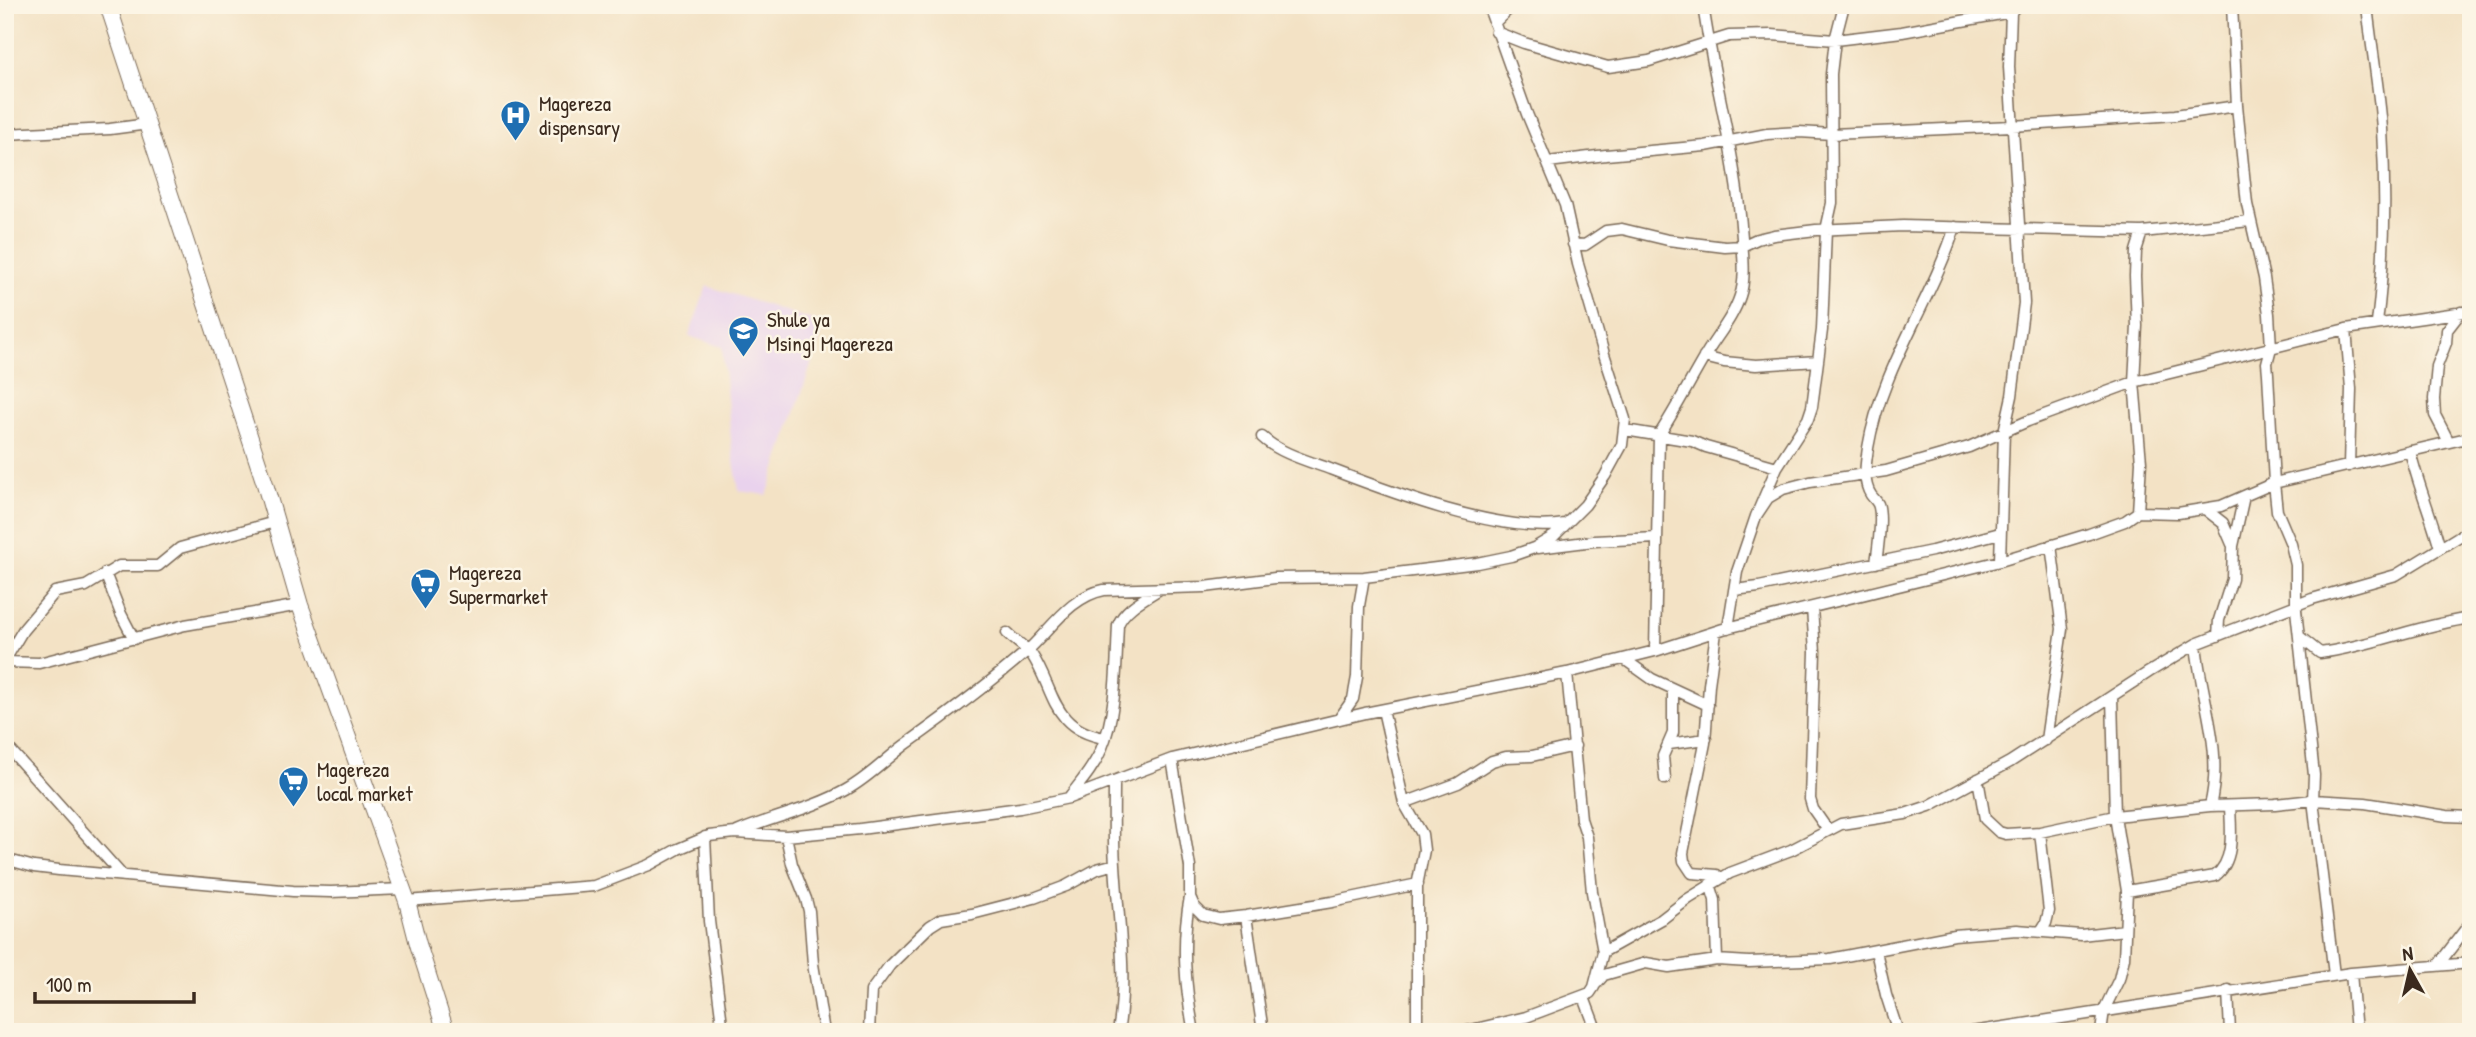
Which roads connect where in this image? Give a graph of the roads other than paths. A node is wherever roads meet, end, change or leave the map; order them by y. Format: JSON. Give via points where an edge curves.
{"nodes":[{"id":1,"x":108,"y":5,"type":"edge"},
{"id":2,"x":1488,"y":5,"type":"edge"},
{"id":3,"x":1513,"y":5,"type":"edge"},
{"id":4,"x":1703,"y":5,"type":"edge"},
{"id":5,"x":1844,"y":5,"type":"edge"},
{"id":6,"x":2231,"y":5,"type":"edge"},
{"id":7,"x":2367,"y":5,"type":"edge"},
{"id":8,"x":2013,"y":8,"type":"edge"},
{"id":9,"x":1495,"y":27,"type":"junction"},
{"id":10,"x":1835,"y":40,"type":"junction"},
{"id":11,"x":1708,"y":42,"type":"junction"},
{"id":12,"x":2237,"y":106,"type":"junction"},
{"id":13,"x":148,"y":124,"type":"junction"},
{"id":14,"x":2012,"y":126,"type":"junction"},
{"id":15,"x":5,"y":134,"type":"edge"},
{"id":16,"x":1832,"y":134,"type":"junction"},
{"id":17,"x":1729,"y":140,"type":"junction"},
{"id":18,"x":1548,"y":162,"type":"junction"},
{"id":19,"x":2250,"y":221,"type":"junction"},
{"id":20,"x":1955,"y":227,"type":"junction"},
{"id":21,"x":2020,"y":228,"type":"junction"},
{"id":22,"x":1826,"y":230,"type":"junction"},
{"id":23,"x":2142,"y":232,"type":"junction"},
{"id":24,"x":1573,"y":244,"type":"junction"},
{"id":25,"x":1742,"y":246,"type":"junction"},
{"id":26,"x":2466,"y":312,"type":"edge"},
{"id":27,"x":2377,"y":323,"type":"junction"},
{"id":28,"x":2346,"y":329,"type":"junction"},
{"id":29,"x":2271,"y":348,"type":"junction"},
{"id":30,"x":1704,"y":357,"type":"junction"},
{"id":31,"x":1818,"y":361,"type":"junction"},
{"id":32,"x":2134,"y":383,"type":"junction"},
{"id":33,"x":1625,"y":430,"type":"junction"},
{"id":34,"x":2004,"y":432,"type":"junction"},
{"id":35,"x":1658,"y":435,"type":"junction"},
{"id":36,"x":1262,"y":437,"type":"dead end"},
{"id":37,"x":2471,"y":437,"type":"edge"},
{"id":38,"x":2449,"y":442,"type":"junction"},
{"id":39,"x":2410,"y":451,"type":"junction"},
{"id":40,"x":2349,"y":466,"type":"junction"},
{"id":41,"x":1777,"y":467,"type":"junction"},
{"id":42,"x":1865,"y":475,"type":"junction"},
{"id":43,"x":2273,"y":483,"type":"junction"},
{"id":44,"x":2244,"y":496,"type":"junction"},
{"id":45,"x":2205,"y":509,"type":"junction"},
{"id":46,"x":2138,"y":512,"type":"junction"},
{"id":47,"x":1756,"y":516,"type":"junction"},
{"id":48,"x":275,"y":522,"type":"junction"},
{"id":49,"x":1565,"y":524,"type":"junction"},
{"id":50,"x":2000,"y":533,"type":"junction"},
{"id":51,"x":2471,"y":533,"type":"edge"},
{"id":52,"x":1657,"y":538,"type":"junction"},
{"id":53,"x":2051,"y":545,"type":"junction"},
{"id":54,"x":2233,"y":545,"type":"junction"},
{"id":55,"x":1534,"y":548,"type":"junction"},
{"id":56,"x":2440,"y":548,"type":"junction"},
{"id":57,"x":2000,"y":561,"type":"junction"},
{"id":58,"x":1876,"y":563,"type":"junction"},
{"id":59,"x":105,"y":573,"type":"junction"},
{"id":60,"x":1364,"y":577,"type":"junction"},
{"id":61,"x":1160,"y":589,"type":"junction"},
{"id":62,"x":1734,"y":590,"type":"junction"},
{"id":63,"x":300,"y":605,"type":"junction"},
{"id":64,"x":2295,"y":605,"type":"junction"},
{"id":65,"x":1811,"y":608,"type":"junction"},
{"id":66,"x":2471,"y":618,"type":"edge"},
{"id":67,"x":1728,"y":628,"type":"junction"},
{"id":68,"x":1716,"y":632,"type":"junction"},
{"id":69,"x":1007,"y":633,"type":"dead end"},
{"id":70,"x":2218,"y":636,"type":"junction"},
{"id":71,"x":2300,"y":637,"type":"junction"},
{"id":72,"x":134,"y":639,"type":"junction"},
{"id":73,"x":2196,"y":644,"type":"junction"},
{"id":74,"x":1028,"y":650,"type":"junction"},
{"id":75,"x":1655,"y":651,"type":"junction"},
{"id":76,"x":1624,"y":659,"type":"junction"},
{"id":77,"x":5,"y":662,"type":"edge"},
{"id":78,"x":1567,"y":673,"type":"junction"},
{"id":79,"x":1673,"y":689,"type":"junction"},
{"id":80,"x":2112,"y":696,"type":"junction"},
{"id":81,"x":1707,"y":705,"type":"junction"},
{"id":82,"x":1383,"y":709,"type":"junction"},
{"id":83,"x":1339,"y":719,"type":"junction"},
{"id":84,"x":1105,"y":738,"type":"junction"},
{"id":85,"x":1706,"y":739,"type":"junction"},
{"id":86,"x":2046,"y":740,"type":"junction"},
{"id":87,"x":5,"y":744,"type":"edge"},
{"id":88,"x":1669,"y":744,"type":"junction"},
{"id":89,"x":1575,"y":746,"type":"junction"},
{"id":90,"x":1172,"y":759,"type":"junction"},
{"id":91,"x":1665,"y":779,"type":"dead end"},
{"id":92,"x":1978,"y":779,"type":"junction"},
{"id":93,"x":1114,"y":782,"type":"junction"},
{"id":94,"x":1069,"y":797,"type":"junction"},
{"id":95,"x":2313,"y":800,"type":"junction"},
{"id":96,"x":1404,"y":803,"type":"junction"},
{"id":97,"x":2210,"y":806,"type":"junction"},
{"id":98,"x":2230,"y":807,"type":"junction"},
{"id":99,"x":2115,"y":816,"type":"junction"},
{"id":100,"x":2471,"y":817,"type":"edge"},
{"id":101,"x":1828,"y":829,"type":"junction"},
{"id":102,"x":2040,"y":832,"type":"junction"},
{"id":103,"x":735,"y":833,"type":"junction"},
{"id":104,"x":786,"y":836,"type":"junction"},
{"id":105,"x":705,"y":837,"type":"junction"},
{"id":106,"x":5,"y":859,"type":"edge"},
{"id":107,"x":1115,"y":864,"type":"junction"},
{"id":108,"x":121,"y":874,"type":"junction"},
{"id":109,"x":1715,"y":881,"type":"junction"},
{"id":110,"x":1418,"y":884,"type":"junction"},
{"id":111,"x":2127,"y":891,"type":"junction"},
{"id":112,"x":405,"y":895,"type":"junction"},
{"id":113,"x":1190,"y":897,"type":"junction"},
{"id":114,"x":1246,"y":916,"type":"junction"},
{"id":115,"x":2471,"y":922,"type":"edge"},
{"id":116,"x":2125,"y":930,"type":"junction"},
{"id":117,"x":2041,"y":931,"type":"junction"},
{"id":118,"x":1876,"y":951,"type":"junction"},
{"id":119,"x":1603,"y":952,"type":"junction"},
{"id":120,"x":1717,"y":960,"type":"junction"},
{"id":121,"x":2471,"y":963,"type":"edge"},
{"id":122,"x":2438,"y":965,"type":"junction"},
{"id":123,"x":2351,"y":973,"type":"junction"},
{"id":124,"x":2334,"y":975,"type":"junction"},
{"id":125,"x":1594,"y":987,"type":"junction"},
{"id":126,"x":2228,"y":990,"type":"junction"},
{"id":127,"x":1581,"y":997,"type":"junction"},
{"id":128,"x":2104,"y":1010,"type":"junction"},
{"id":129,"x":2020,"y":1028,"type":"edge"},
{"id":130,"x":1417,"y":1031,"type":"edge"},
{"id":131,"x":446,"y":1032,"type":"edge"},
{"id":132,"x":723,"y":1032,"type":"edge"},
{"id":133,"x":824,"y":1032,"type":"edge"},
{"id":134,"x":869,"y":1032,"type":"edge"},
{"id":135,"x":1118,"y":1032,"type":"edge"},
{"id":136,"x":1194,"y":1032,"type":"edge"},
{"id":137,"x":1263,"y":1032,"type":"edge"},
{"id":138,"x":1358,"y":1032,"type":"edge"},
{"id":139,"x":1463,"y":1032,"type":"edge"},
{"id":140,"x":1597,"y":1032,"type":"edge"},
{"id":141,"x":1898,"y":1032,"type":"edge"},
{"id":142,"x":1972,"y":1032,"type":"edge"},
{"id":143,"x":2101,"y":1032,"type":"edge"},
{"id":144,"x":2230,"y":1032,"type":"edge"},
{"id":145,"x":2356,"y":1032,"type":"edge"}],
"edges":[{"from":1,"to":13,"type":"street"},
{"from":2,"to":9,"type":"street"},
{"from":3,"to":9,"type":"street"},
{"from":4,"to":11,"type":"street"},
{"from":5,"to":10,"type":"street"},
{"from":6,"to":12,"type":"street"},
{"from":7,"to":27,"type":"street","via":[[2382,129],[2385,200]]},
{"from":8,"to":10,"type":"street","via":[[1902,32]]},
{"from":8,"to":14,"type":"street"},
{"from":9,"to":11,"type":"street","via":[[1524,43],[1608,66],[1649,61]]},
{"from":9,"to":18,"type":"street"},
{"from":10,"to":11,"type":"street","via":[[1746,35]]},
{"from":10,"to":16,"type":"street"},
{"from":11,"to":17,"type":"street"},
{"from":12,"to":14,"type":"street"},
{"from":12,"to":19,"type":"street"},
{"from":13,"to":15,"type":"street"},
{"from":13,"to":48,"type":"street"},
{"from":14,"to":16,"type":"street"},
{"from":14,"to":21,"type":"street"},
{"from":16,"to":17,"type":"street","via":[[1767,134]]},
{"from":16,"to":22,"type":"street","via":[[1832,203]]},
{"from":17,"to":18,"type":"street"},
{"from":17,"to":25,"type":"street"},
{"from":18,"to":24,"type":"street","via":[[1565,205]]},
{"from":19,"to":23,"type":"street"},
{"from":19,"to":29,"type":"street","via":[[2266,292]]},
{"from":20,"to":21,"type":"street"},
{"from":20,"to":22,"type":"street"},
{"from":20,"to":42,"type":"street","via":[[1886,385]]},
{"from":21,"to":23,"type":"street"},
{"from":21,"to":34,"type":"street","via":[[2022,326]]},
{"from":22,"to":25,"type":"street","via":[[1774,234]]},
{"from":22,"to":31,"type":"street"},
{"from":23,"to":32,"type":"street","via":[[2136,261]]},
{"from":24,"to":25,"type":"street","via":[[1585,244],[1606,231],[1622,229],[1715,247]]},
{"from":24,"to":33,"type":"street"},
{"from":25,"to":30,"type":"street","via":[[1741,292]]},
{"from":26,"to":27,"type":"street"},
{"from":26,"to":38,"type":"street","via":[[2447,330],[2437,366],[2435,415]]},
{"from":27,"to":28,"type":"street"},
{"from":28,"to":29,"type":"street"},
{"from":28,"to":40,"type":"street","via":[[2351,389]]},
{"from":29,"to":32,"type":"street"},
{"from":29,"to":43,"type":"street","via":[[2267,363]]},
{"from":30,"to":31,"type":"street","via":[[1756,365]]},
{"from":30,"to":35,"type":"street"},
{"from":31,"to":41,"type":"street","via":[[1808,419]]},
{"from":32,"to":34,"type":"street"},
{"from":32,"to":46,"type":"street","via":[[2141,462]]},
{"from":33,"to":35,"type":"street"},
{"from":33,"to":49,"type":"street","via":[[1605,476],[1586,505]]},
{"from":34,"to":42,"type":"street","via":[[1969,447]]},
{"from":34,"to":50,"type":"street"},
{"from":35,"to":41,"type":"street","via":[[1692,440]]},
{"from":35,"to":52,"type":"street"},
{"from":36,"to":49,"type":"street","via":[[1307,460],[1455,512],[1547,527]]},
{"from":37,"to":38,"type":"street"},
{"from":38,"to":39,"type":"street"},
{"from":39,"to":40,"type":"street"},
{"from":39,"to":56,"type":"street"},
{"from":40,"to":43,"type":"street"},
{"from":41,"to":47,"type":"street"},
{"from":42,"to":47,"type":"street","via":[[1783,489],[1768,498]]},
{"from":42,"to":58,"type":"street","via":[[1878,505]]},
{"from":43,"to":44,"type":"street"},
{"from":43,"to":64,"type":"street","via":[[2277,511],[2294,555]]},
{"from":44,"to":45,"type":"street"},
{"from":44,"to":54,"type":"street"},
{"from":45,"to":46,"type":"street"},
{"from":45,"to":54,"type":"street","via":[[2222,523]]},
{"from":46,"to":53,"type":"street","via":[[2125,522]]},
{"from":47,"to":62,"type":"street"},
{"from":48,"to":59,"type":"street","via":[[180,548],[158,566],[119,566]]},
{"from":48,"to":63,"type":"street"},
{"from":49,"to":55,"type":"street"},
{"from":50,"to":57,"type":"street"},
{"from":50,"to":58,"type":"street"},
{"from":51,"to":56,"type":"street"},
{"from":52,"to":55,"type":"street"},
{"from":52,"to":75,"type":"street"},
{"from":53,"to":57,"type":"street"},
{"from":53,"to":86,"type":"street","via":[[2062,629]]},
{"from":54,"to":70,"type":"street","via":[[2232,579]]},
{"from":55,"to":60,"type":"street","via":[[1477,563]]},
{"from":56,"to":64,"type":"street","via":[[2396,575]]},
{"from":57,"to":65,"type":"street"},
{"from":58,"to":62,"type":"street"},
{"from":59,"to":72,"type":"street"},
{"from":59,"to":77,"type":"street","via":[[77,590],[55,592],[23,630]]},
{"from":60,"to":61,"type":"street","via":[[1275,578]]},
{"from":60,"to":83,"type":"street","via":[[1357,677],[1353,699]]},
{"from":61,"to":74,"type":"street","via":[[1104,590],[1082,597]]},
{"from":61,"to":84,"type":"street","via":[[1129,610],[1118,625],[1115,688]]},
{"from":62,"to":67,"type":"street"},
{"from":63,"to":72,"type":"street"},
{"from":63,"to":112,"type":"street"},
{"from":64,"to":70,"type":"street"},
{"from":64,"to":71,"type":"street"},
{"from":65,"to":67,"type":"street"},
{"from":65,"to":101,"type":"street","via":[[1815,652],[1810,799]]},
{"from":66,"to":71,"type":"street","via":[[2320,653]]},
{"from":67,"to":68,"type":"street"},
{"from":68,"to":75,"type":"street"},
{"from":68,"to":81,"type":"street"},
{"from":69,"to":74,"type":"street"},
{"from":70,"to":73,"type":"street"},
{"from":71,"to":95,"type":"street"},
{"from":72,"to":77,"type":"street","via":[[39,663]]},
{"from":73,"to":80,"type":"street"},
{"from":73,"to":97,"type":"street","via":[[2216,760]]},
{"from":74,"to":84,"type":"street","via":[[1053,702],[1067,719],[1092,736]]},
{"from":74,"to":103,"type":"street","via":[[867,777],[827,799]]},
{"from":75,"to":76,"type":"street"},
{"from":76,"to":78,"type":"street"},
{"from":76,"to":79,"type":"street"},
{"from":78,"to":82,"type":"street"},
{"from":78,"to":89,"type":"street"},
{"from":79,"to":81,"type":"street"},
{"from":79,"to":88,"type":"street","via":[[1674,733]]},
{"from":80,"to":86,"type":"street"},
{"from":80,"to":99,"type":"street"},
{"from":81,"to":85,"type":"street"},
{"from":82,"to":83,"type":"street"},
{"from":82,"to":96,"type":"street"},
{"from":83,"to":90,"type":"street"},
{"from":84,"to":94,"type":"street"},
{"from":85,"to":88,"type":"street"},
{"from":85,"to":109,"type":"street","via":[[1683,853],[1692,873],[1717,875]]},
{"from":86,"to":92,"type":"street"},
{"from":87,"to":108,"type":"street"},
{"from":88,"to":91,"type":"street","via":[[1663,756]]},
{"from":89,"to":96,"type":"street","via":[[1492,761],[1458,783]]},
{"from":89,"to":119,"type":"street","via":[[1581,819]]},
{"from":90,"to":93,"type":"street"},
{"from":90,"to":113,"type":"street","via":[[1190,867]]},
{"from":92,"to":101,"type":"street","via":[[1930,806]]},
{"from":92,"to":102,"type":"street","via":[[1985,819],[1999,832]]},
{"from":93,"to":94,"type":"street"},
{"from":93,"to":107,"type":"street"},
{"from":94,"to":104,"type":"street","via":[[938,820]]},
{"from":95,"to":98,"type":"street"},
{"from":95,"to":100,"type":"street"},
{"from":95,"to":124,"type":"street"},
{"from":96,"to":110,"type":"street","via":[[1422,834]]},
{"from":97,"to":98,"type":"street"},
{"from":97,"to":99,"type":"street"},
{"from":98,"to":111,"type":"street","via":[[2228,859],[2223,870],[2215,876]]},
{"from":99,"to":102,"type":"street"},
{"from":99,"to":111,"type":"street"},
{"from":101,"to":109,"type":"street","via":[[1791,850]]},
{"from":102,"to":117,"type":"street","via":[[2049,911]]},
{"from":103,"to":104,"type":"street"},
{"from":103,"to":105,"type":"street"},
{"from":104,"to":133,"type":"street","via":[[806,899]]},
{"from":105,"to":112,"type":"street","via":[[594,886]]},
{"from":105,"to":132,"type":"street","via":[[709,921]]},
{"from":106,"to":108,"type":"street","via":[[34,867]]},
{"from":107,"to":134,"type":"street","via":[[1034,898],[941,919],[878,979],[871,991]]},
{"from":107,"to":135,"type":"street","via":[[1122,944]]},
{"from":108,"to":112,"type":"street","via":[[293,891]]},
{"from":109,"to":119,"type":"street"},
{"from":109,"to":120,"type":"street"},
{"from":110,"to":114,"type":"street"},
{"from":110,"to":130,"type":"street"},
{"from":111,"to":116,"type":"street"},
{"from":112,"to":131,"type":"street"},
{"from":113,"to":114,"type":"street","via":[[1203,915],[1219,919]]},
{"from":113,"to":136,"type":"street","via":[[1184,971]]},
{"from":114,"to":137,"type":"street"},
{"from":115,"to":122,"type":"street"},
{"from":116,"to":117,"type":"street","via":[[2081,935]]},
{"from":116,"to":128,"type":"street","via":[[2119,979]]},
{"from":117,"to":118,"type":"street","via":[[1936,937]]},
{"from":118,"to":120,"type":"street","via":[[1816,960]]},
{"from":118,"to":141,"type":"street"},
{"from":119,"to":125,"type":"street"},
{"from":120,"to":125,"type":"street","via":[[1669,967],[1638,964],[1604,975]]},
{"from":121,"to":122,"type":"street"},
{"from":122,"to":123,"type":"street"},
{"from":123,"to":124,"type":"street"},
{"from":123,"to":145,"type":"street"},
{"from":124,"to":126,"type":"street"},
{"from":125,"to":127,"type":"street"},
{"from":126,"to":128,"type":"street"},
{"from":126,"to":144,"type":"street"},
{"from":127,"to":139,"type":"street","via":[[1526,1017]]},
{"from":127,"to":140,"type":"street"},
{"from":128,"to":129,"type":"street"},
{"from":128,"to":143,"type":"street"},
{"from":129,"to":142,"type":"street"},
{"from":130,"to":138,"type":"street"}]}
